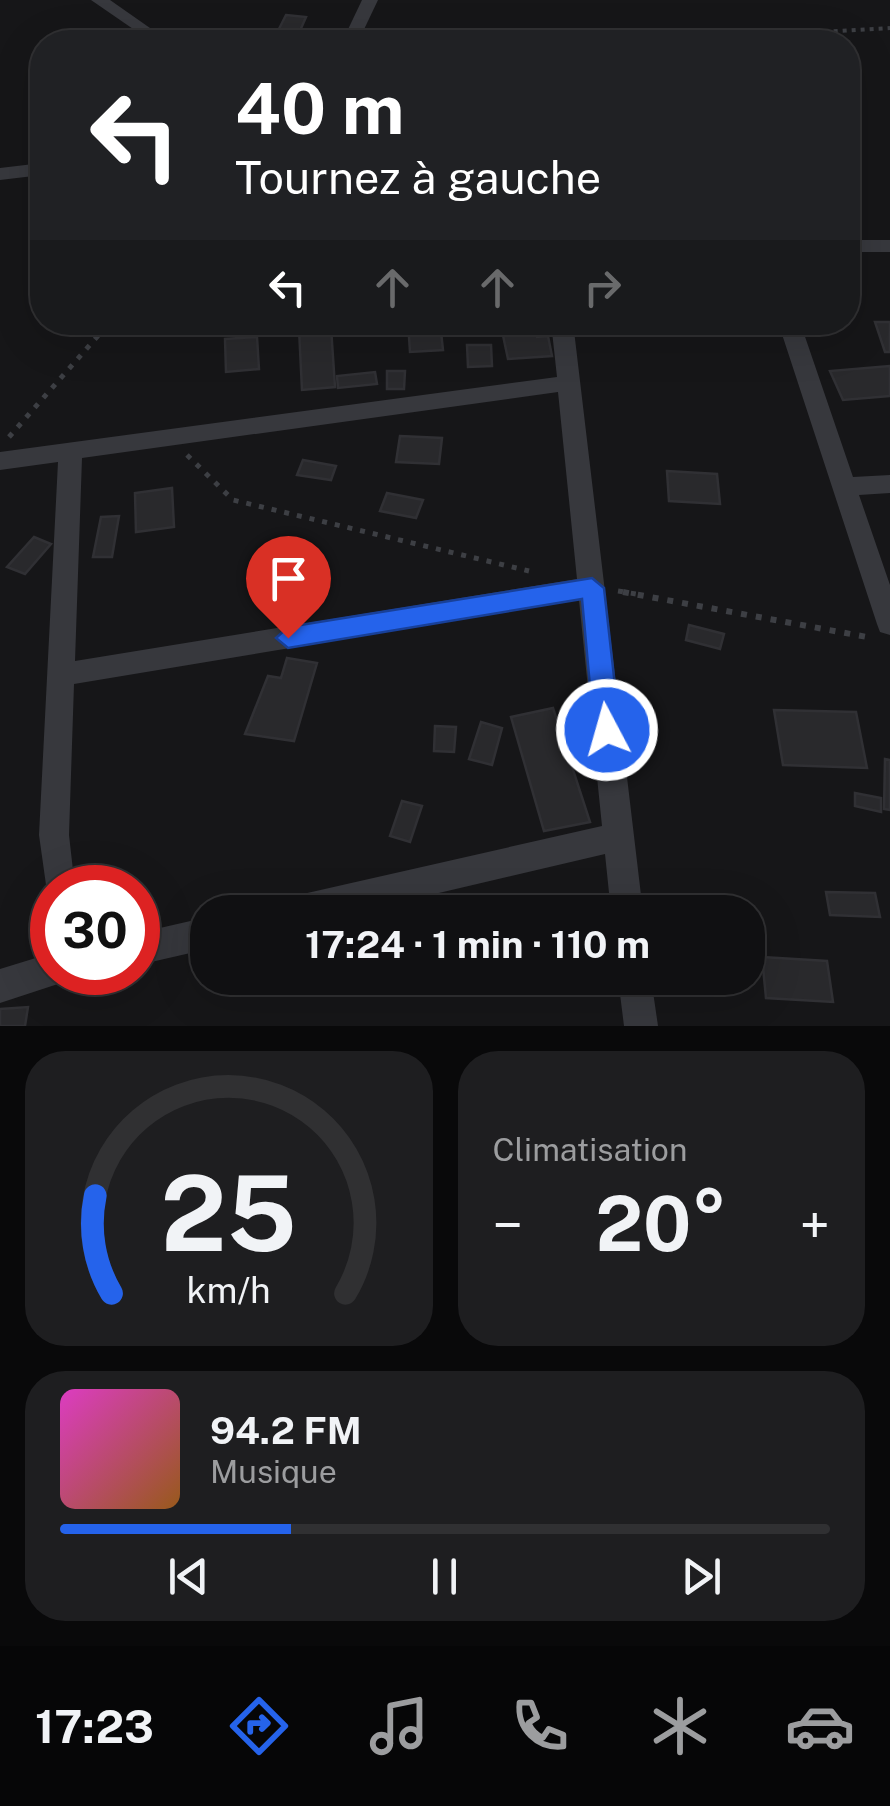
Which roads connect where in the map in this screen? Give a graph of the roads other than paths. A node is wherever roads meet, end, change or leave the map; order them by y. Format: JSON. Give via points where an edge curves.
{"nodes":[{"id":1,"x":99,"y":0,"type":"edge"},
{"id":2,"x":370,"y":0,"type":"edge"},
{"id":3,"x":144,"y":30,"type":"edge"},
{"id":4,"x":356,"y":30,"type":"edge"},
{"id":5,"x":30,"y":170,"type":"edge"},
{"id":6,"x":0,"y":174,"type":"edge"},
{"id":7,"x":860,"y":246,"type":"edge"},
{"id":8,"x":890,"y":246,"type":"edge"},
{"id":9,"x":563,"y":335,"type":"edge"},
{"id":10,"x":793,"y":335,"type":"edge"},
{"id":11,"x":566,"y":383,"type":"junction"},
{"id":12,"x":70,"y":455,"type":"junction"},
{"id":13,"x":0,"y":461,"type":"edge"},
{"id":14,"x":890,"y":484,"type":"edge"},
{"id":15,"x":842,"y":487,"type":"junction"},
{"id":16,"x":592,"y":588,"type":"junction"},
{"id":17,"x":881,"y":631,"type":"edge"},
{"id":18,"x":60,"y":675,"type":"junction"},
{"id":19,"x":618,"y":837,"type":"junction"},
{"id":20,"x":57,"y":865,"type":"edge"},
{"id":21,"x":367,"y":895,"type":"edge"},
{"id":22,"x":626,"y":895,"type":"edge"},
{"id":23,"x":190,"y":937,"type":"edge"},
{"id":24,"x":160,"y":944,"type":"edge"},
{"id":25,"x":30,"y":977,"type":"edge"},
{"id":26,"x":0,"y":986,"type":"edge"},
{"id":27,"x":637,"y":995,"type":"edge"},
{"id":28,"x":641,"y":1026,"type":"edge"}],
"edges":[{"from":1,"to":3,"type":"street"},
{"from":2,"to":4,"type":"street"},
{"from":5,"to":6,"type":"street"},
{"from":7,"to":8,"type":"street"},
{"from":9,"to":11,"type":"street"},
{"from":10,"to":15,"type":"street"},
{"from":11,"to":12,"type":"street"},
{"from":11,"to":16,"type":"street"},
{"from":12,"to":13,"type":"street"},
{"from":12,"to":18,"type":"street"},
{"from":14,"to":15,"type":"street"},
{"from":15,"to":17,"type":"street"},
{"from":16,"to":18,"type":"street"},
{"from":16,"to":19,"type":"street"},
{"from":18,"to":20,"type":"street"},
{"from":19,"to":21,"type":"street"},
{"from":19,"to":22,"type":"street"},
{"from":23,"to":24,"type":"street"},
{"from":25,"to":26,"type":"street"},
{"from":27,"to":28,"type":"street"}]}
